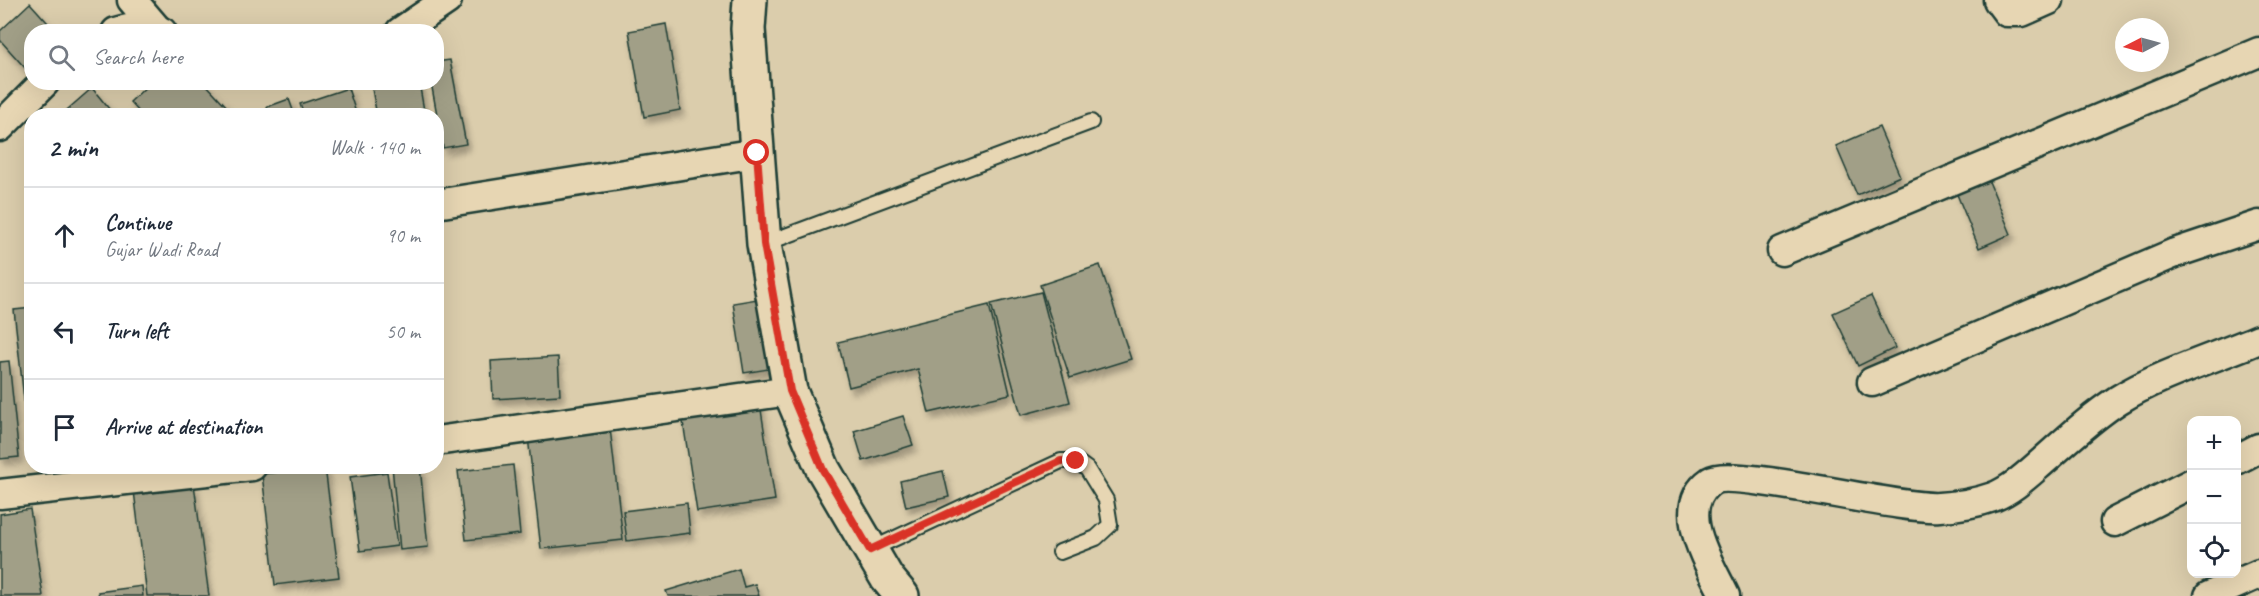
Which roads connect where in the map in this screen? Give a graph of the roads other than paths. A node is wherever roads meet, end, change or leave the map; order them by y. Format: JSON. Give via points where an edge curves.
{"nodes":[{"id":1,"x":132,"y":0,"type":"edge"},
{"id":2,"x":447,"y":0,"type":"edge"},
{"id":3,"x":750,"y":0,"type":"edge"},
{"id":4,"x":1998,"y":0,"type":"edge"},
{"id":5,"x":2049,"y":0,"type":"edge"},
{"id":6,"x":154,"y":24,"type":"edge"},
{"id":7,"x":412,"y":24,"type":"edge"},
{"id":8,"x":2259,"y":52,"type":"edge"},
{"id":9,"x":37,"y":90,"type":"edge"},
{"id":10,"x":1091,"y":122,"type":"dead end"},
{"id":11,"x":0,"y":127,"type":"edge"},
{"id":12,"x":757,"y":153,"type":"junction"},
{"id":13,"x":444,"y":203,"type":"edge"},
{"id":14,"x":2259,"y":225,"type":"edge"},
{"id":15,"x":764,"y":244,"type":"junction"},
{"id":16,"x":1782,"y":252,"type":"dead end"},
{"id":17,"x":2259,"y":339,"type":"edge"},
{"id":18,"x":1872,"y":382,"type":"dead end"},
{"id":19,"x":790,"y":391,"type":"junction"},
{"id":20,"x":444,"y":440,"type":"edge"},
{"id":21,"x":2259,"y":448,"type":"edge"},
{"id":22,"x":2241,"y":457,"type":"edge"},
{"id":23,"x":180,"y":474,"type":"edge"},
{"id":24,"x":2187,"y":486,"type":"edge"},
{"id":25,"x":0,"y":494,"type":"edge"},
{"id":26,"x":2115,"y":522,"type":"dead end"},
{"id":27,"x":870,"y":550,"type":"junction"},
{"id":28,"x":1060,"y":552,"type":"dead end"},
{"id":29,"x":2259,"y":574,"type":"edge"},
{"id":30,"x":902,"y":596,"type":"edge"},
{"id":31,"x":1725,"y":596,"type":"edge"},
{"id":32,"x":2209,"y":596,"type":"edge"}],
"edges":[{"from":1,"to":6,"type":"street"},
{"from":2,"to":7,"type":"street"},
{"from":3,"to":12,"type":"street","via":[[748,29]]},
{"from":4,"to":5,"type":"street","via":[[2007,12],[2022,12]]},
{"from":8,"to":16,"type":"street"},
{"from":9,"to":11,"type":"street"},
{"from":10,"to":15,"type":"lane"},
{"from":12,"to":13,"type":"street"},
{"from":12,"to":15,"type":"street"},
{"from":14,"to":18,"type":"street","via":[[2175,253]]},
{"from":15,"to":19,"type":"street"},
{"from":17,"to":31,"type":"street","via":[[2119,400],[2016,484],[1994,497],[1967,504],[1911,506],[1731,478],[1713,480],[1700,493],[1694,513],[1698,541]]},
{"from":19,"to":20,"type":"street"},
{"from":19,"to":27,"type":"street","via":[[823,470]]},
{"from":21,"to":22,"type":"street"},
{"from":23,"to":25,"type":"street"},
{"from":24,"to":26,"type":"street"},
{"from":27,"to":28,"type":"lane","via":[[1061,461],[1076,461],[1087,469],[1106,500],[1110,525],[1096,538]]},
{"from":27,"to":30,"type":"street"},
{"from":29,"to":32,"type":"street"}]}
